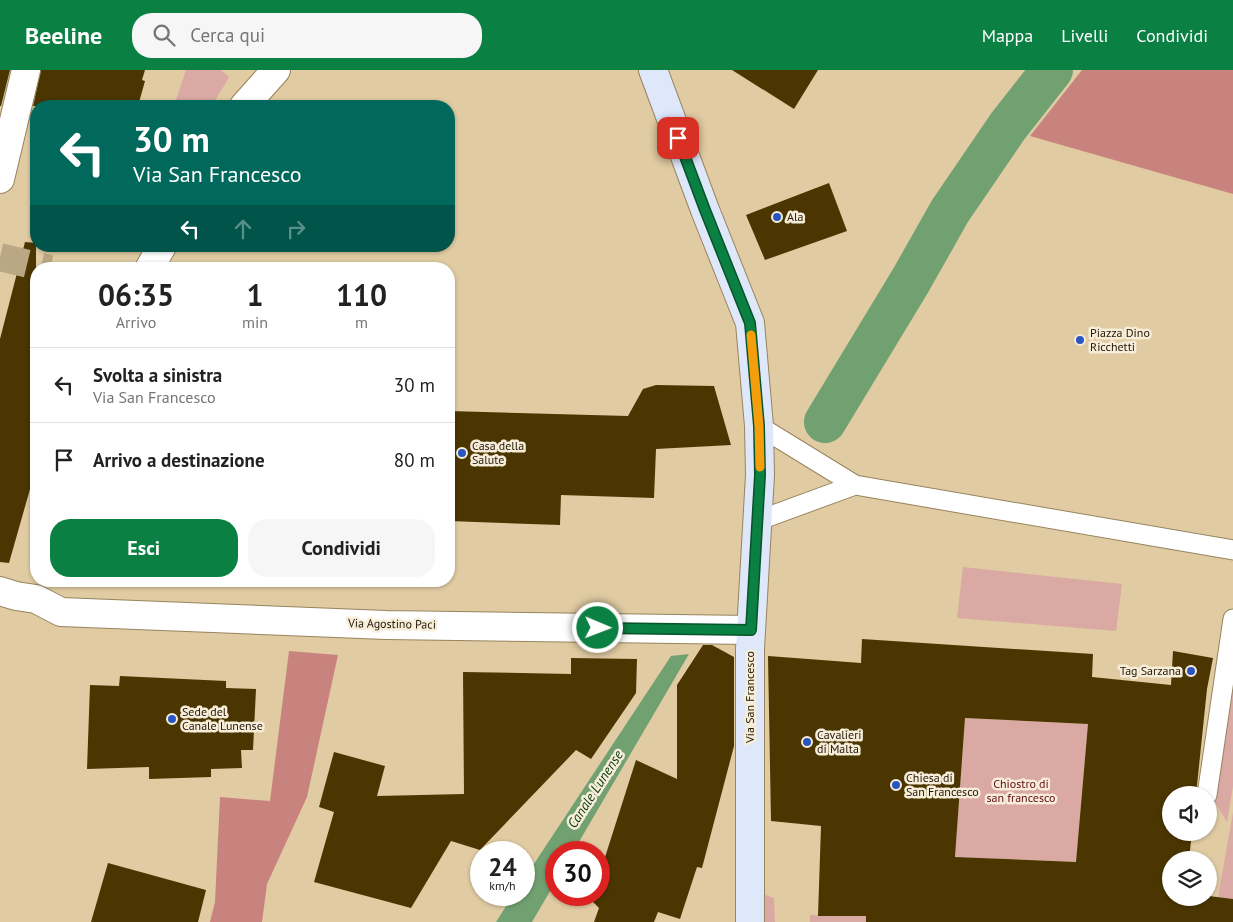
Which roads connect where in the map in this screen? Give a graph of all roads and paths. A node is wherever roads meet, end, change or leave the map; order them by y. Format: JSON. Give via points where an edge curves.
{"nodes":[{"id":1,"x":26,"y":70,"type":"edge"},
{"id":2,"x":276,"y":70,"type":"edge"},
{"id":3,"x":653,"y":70,"type":"edge"},
{"id":4,"x":249,"y":100,"type":"edge"},
{"id":5,"x":0,"y":178,"type":"edge"},
{"id":6,"x":759,"y":426,"type":"junction"},
{"id":7,"x":855,"y":485,"type":"junction"},
{"id":8,"x":757,"y":521,"type":"junction"},
{"id":9,"x":1233,"y":550,"type":"edge"},
{"id":10,"x":39,"y":590,"type":"edge"},
{"id":11,"x":0,"y":591,"type":"edge"},
{"id":12,"x":1233,"y":619,"type":"edge"},
{"id":13,"x":751,"y":630,"type":"junction"},
{"id":14,"x":1208,"y":786,"type":"edge"},
{"id":15,"x":750,"y":922,"type":"edge"}],
"edges":[{"from":1,"to":5,"type":"street"},
{"from":2,"to":4,"type":"street"},
{"from":3,"to":6,"type":"street","name":"Via San Francesco","via":[[750,323]]},
{"from":6,"to":7,"type":"lane"},
{"from":6,"to":8,"type":"street","name":"Via San Francesco"},
{"from":7,"to":8,"type":"lane"},
{"from":7,"to":9,"type":"lane"},
{"from":8,"to":13,"type":"street","name":"Via San Francesco"},
{"from":10,"to":11,"type":"street","name":"Via Agostino Paci","via":[[16,596]]},
{"from":10,"to":13,"type":"street","name":"Via Agostino Paci","via":[[61,612],[386,625]]},
{"from":12,"to":14,"type":"lane"},
{"from":13,"to":15,"type":"street","name":"Via San Francesco"}]}
